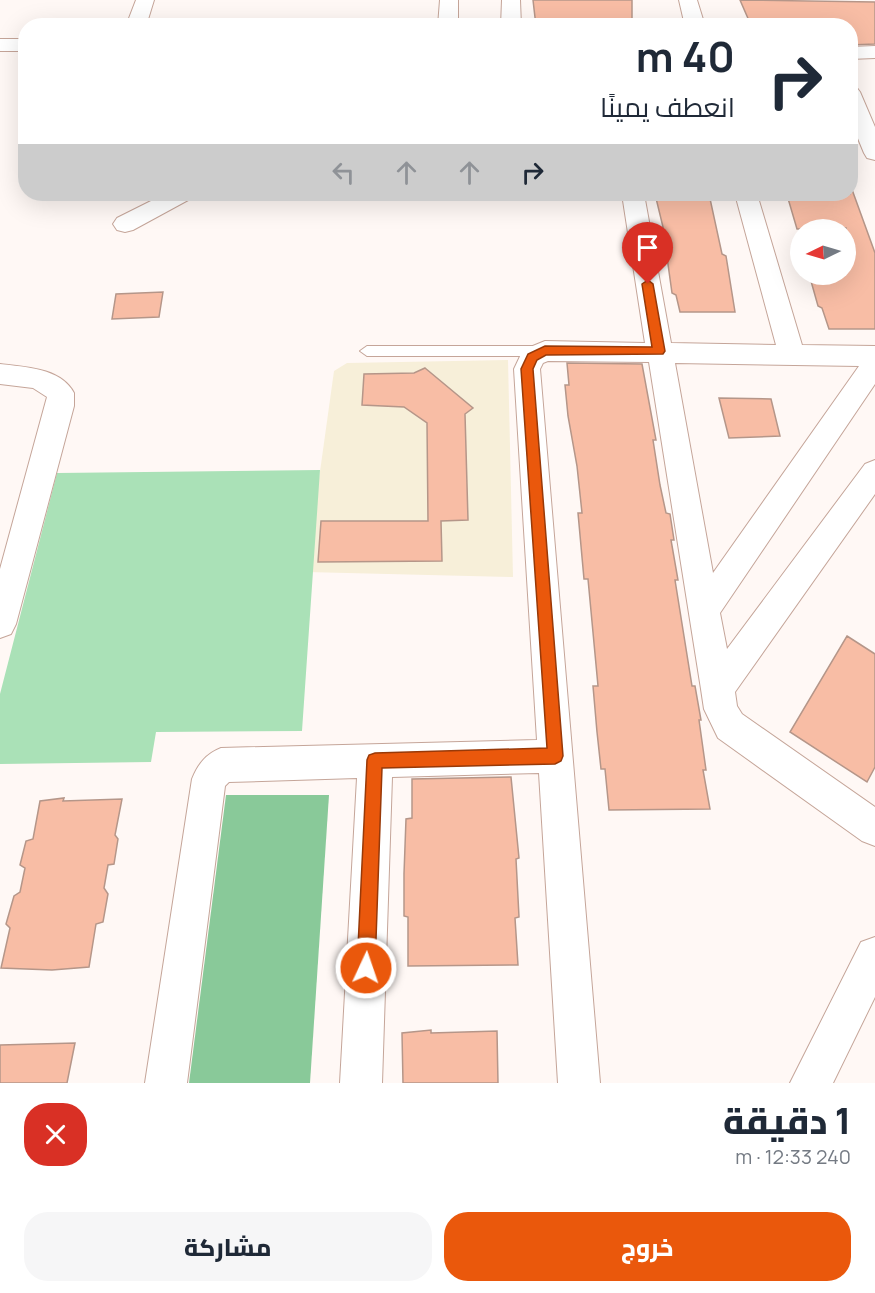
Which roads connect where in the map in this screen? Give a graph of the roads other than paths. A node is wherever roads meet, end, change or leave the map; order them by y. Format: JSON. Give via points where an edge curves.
{"nodes":[{"id":1,"x":145,"y":0,"type":"edge"},
{"id":2,"x":449,"y":0,"type":"edge"},
{"id":3,"x":511,"y":0,"type":"edge"},
{"id":4,"x":688,"y":0,"type":"edge"},
{"id":5,"x":139,"y":18,"type":"edge"},
{"id":6,"x":448,"y":18,"type":"edge"},
{"id":7,"x":511,"y":18,"type":"edge"},
{"id":8,"x":693,"y":18,"type":"edge"},
{"id":9,"x":0,"y":45,"type":"edge"},
{"id":10,"x":18,"y":45,"type":"edge"},
{"id":11,"x":875,"y":52,"type":"edge"},
{"id":12,"x":858,"y":53,"type":"edge"},
{"id":13,"x":858,"y":112,"type":"edge"},
{"id":14,"x":875,"y":153,"type":"edge"},
{"id":15,"x":169,"y":201,"type":"edge"},
{"id":16,"x":634,"y":201,"type":"edge"},
{"id":17,"x":748,"y":201,"type":"edge"},
{"id":18,"x":125,"y":224,"type":"dead end"},
{"id":19,"x":367,"y":351,"type":"dead end"},
{"id":20,"x":545,"y":351,"type":"junction"},
{"id":21,"x":659,"y":351,"type":"junction"},
{"id":22,"x":792,"y":354,"type":"junction"},
{"id":23,"x":875,"y":356,"type":"edge"},
{"id":24,"x":875,"y":363,"type":"edge"},
{"id":25,"x":0,"y":374,"type":"edge"},
{"id":26,"x":875,"y":472,"type":"edge"},
{"id":27,"x":704,"y":611,"type":"junction"},
{"id":28,"x":0,"y":624,"type":"edge"},
{"id":29,"x":717,"y":689,"type":"junction"},
{"id":30,"x":555,"y":756,"type":"junction"},
{"id":31,"x":375,"y":760,"type":"junction"},
{"id":32,"x":875,"y":828,"type":"edge"},
{"id":33,"x":875,"y":956,"type":"edge"},
{"id":34,"x":166,"y":1083,"type":"edge"},
{"id":35,"x":361,"y":1083,"type":"edge"},
{"id":36,"x":579,"y":1083,"type":"edge"},
{"id":37,"x":811,"y":1083,"type":"edge"}],
"edges":[{"from":1,"to":5,"type":"street"},
{"from":2,"to":6,"type":"street"},
{"from":3,"to":7,"type":"street"},
{"from":4,"to":8,"type":"street"},
{"from":9,"to":10,"type":"street"},
{"from":11,"to":12,"type":"street"},
{"from":13,"to":14,"type":"street"},
{"from":15,"to":18,"type":"street"},
{"from":16,"to":21,"type":"street"},
{"from":17,"to":22,"type":"street"},
{"from":19,"to":20,"type":"lane"},
{"from":20,"to":21,"type":"street"},
{"from":20,"to":30,"type":"street","via":[[532,357],[527,369]]},
{"from":21,"to":22,"type":"street"},
{"from":21,"to":27,"type":"street"},
{"from":22,"to":23,"type":"street"},
{"from":24,"to":27,"type":"street"},
{"from":25,"to":28,"type":"street","via":[[50,383],[61,393]]},
{"from":26,"to":29,"type":"street"},
{"from":27,"to":29,"type":"street"},
{"from":29,"to":32,"type":"street","via":[[730,726]]},
{"from":30,"to":31,"type":"street"},
{"from":30,"to":36,"type":"street"},
{"from":31,"to":34,"type":"street","via":[[221,765],[209,779]]},
{"from":31,"to":35,"type":"street"},
{"from":33,"to":37,"type":"street"}]}
